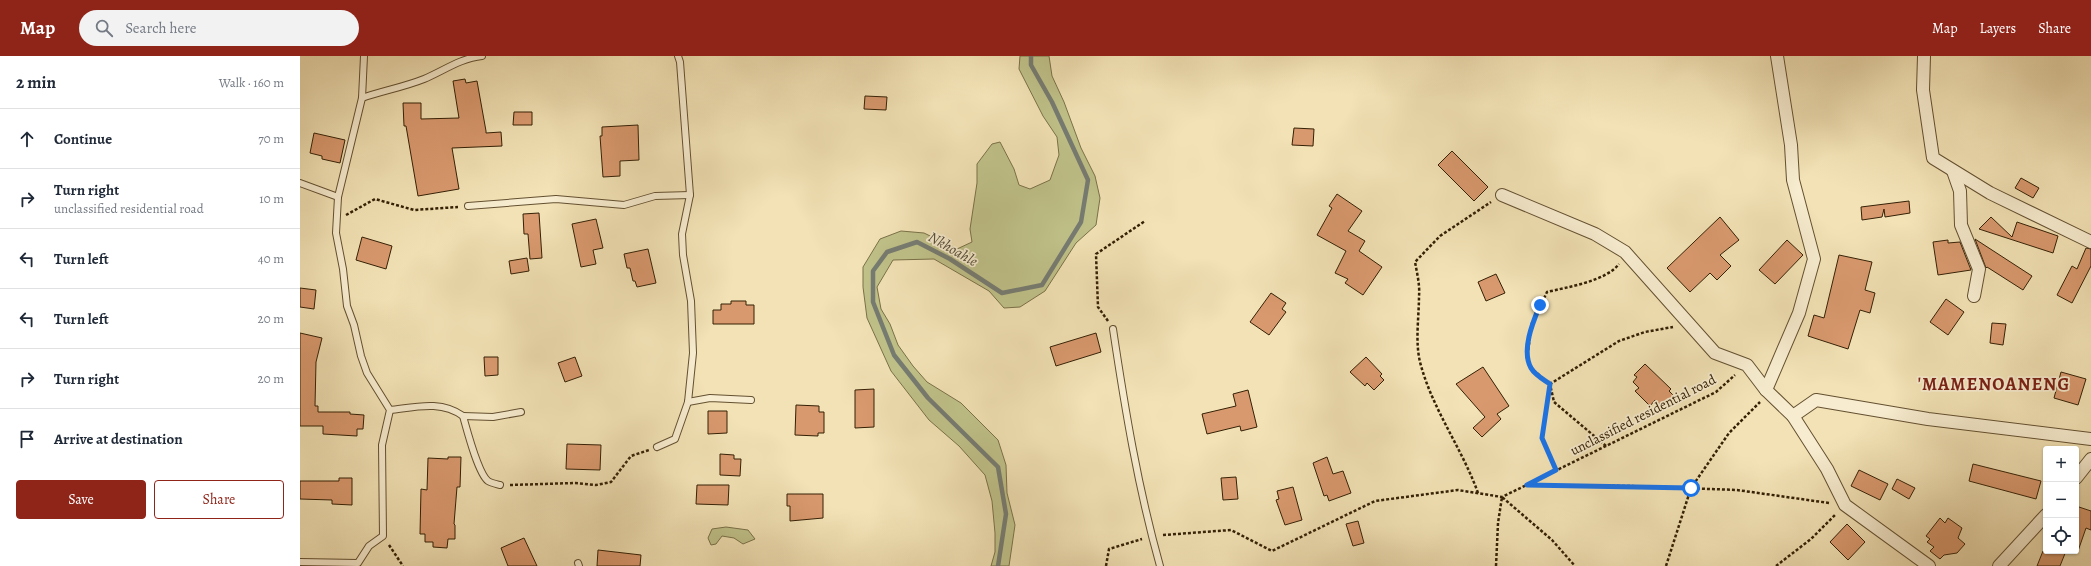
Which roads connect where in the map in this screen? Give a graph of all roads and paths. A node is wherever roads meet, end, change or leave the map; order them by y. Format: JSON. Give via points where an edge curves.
{"nodes":[{"id":1,"x":364,"y":56,"type":"edge"},
{"id":2,"x":482,"y":56,"type":"edge"},
{"id":3,"x":678,"y":56,"type":"edge"},
{"id":4,"x":1777,"y":56,"type":"edge"},
{"id":5,"x":1924,"y":56,"type":"edge"},
{"id":6,"x":362,"y":98,"type":"junction"},
{"id":7,"x":1953,"y":171,"type":"junction"},
{"id":8,"x":300,"y":183,"type":"edge"},
{"id":9,"x":690,"y":195,"type":"junction"},
{"id":10,"x":1502,"y":195,"type":"joint"},
{"id":11,"x":338,"y":197,"type":"junction"},
{"id":12,"x":468,"y":206,"type":"joint"},
{"id":13,"x":336,"y":216,"type":"junction"},
{"id":14,"x":1145,"y":221,"type":"dead end"},
{"id":15,"x":2091,"y":242,"type":"edge"},
{"id":16,"x":1627,"y":254,"type":"junction"},
{"id":17,"x":1974,"y":296,"type":"dead end"},
{"id":18,"x":1687,"y":322,"type":"junction"},
{"id":19,"x":1113,"y":329,"type":"joint"},
{"id":20,"x":1747,"y":365,"type":"junction"},
{"id":21,"x":1550,"y":384,"type":"junction"},
{"id":22,"x":1766,"y":390,"type":"junction"},
{"id":23,"x":751,"y":400,"type":"dead end"},
{"id":24,"x":688,"y":402,"type":"junction"},
{"id":25,"x":390,"y":410,"type":"junction"},
{"id":26,"x":521,"y":412,"type":"dead end"},
{"id":27,"x":464,"y":416,"type":"junction"},
{"id":28,"x":1793,"y":416,"type":"junction"},
{"id":29,"x":2091,"y":439,"type":"edge"},
{"id":30,"x":1606,"y":446,"type":"junction"},
{"id":31,"x":657,"y":447,"type":"joint"},
{"id":32,"x":2091,"y":459,"type":"edge"},
{"id":33,"x":1556,"y":470,"type":"junction"},
{"id":34,"x":2079,"y":474,"type":"edge"},
{"id":35,"x":500,"y":485,"type":"joint"},
{"id":36,"x":1527,"y":485,"type":"junction"},
{"id":37,"x":1691,"y":488,"type":"junction"},
{"id":38,"x":1478,"y":493,"type":"junction"},
{"id":39,"x":1502,"y":497,"type":"junction"},
{"id":40,"x":1845,"y":505,"type":"junction"},
{"id":41,"x":2043,"y":518,"type":"edge"},
{"id":42,"x":383,"y":536,"type":"junction"},
{"id":43,"x":1152,"y":536,"type":"junction"},
{"id":44,"x":300,"y":562,"type":"edge"},
{"id":45,"x":403,"y":566,"type":"edge"},
{"id":46,"x":1106,"y":566,"type":"edge"},
{"id":47,"x":1160,"y":566,"type":"edge"},
{"id":48,"x":1496,"y":566,"type":"edge"},
{"id":49,"x":1576,"y":566,"type":"edge"},
{"id":50,"x":1666,"y":566,"type":"edge"},
{"id":51,"x":1776,"y":566,"type":"edge"},
{"id":52,"x":1929,"y":566,"type":"edge"},
{"id":53,"x":1999,"y":566,"type":"edge"}],
"edges":[{"from":1,"to":6,"type":"lane"},
{"from":2,"to":6,"type":"lane","via":[[456,63],[424,79]]},
{"from":3,"to":9,"type":"lane"},
{"from":4,"to":22,"type":"street","via":[[1791,145],[1793,180],[1814,259],[1799,313]]},
{"from":5,"to":7,"type":"street","via":[[1923,90],[1933,158]]},
{"from":6,"to":11,"type":"lane"},
{"from":7,"to":15,"type":"street","via":[[1990,193]]},
{"from":7,"to":17,"type":"street","via":[[1960,191],[1961,225],[1979,269]]},
{"from":8,"to":11,"type":"lane"},
{"from":9,"to":12,"type":"lane","via":[[655,196],[624,205],[556,199]]},
{"from":9,"to":24,"type":"lane","via":[[682,234],[691,301],[693,353]]},
{"from":10,"to":16,"type":"street","via":[[1596,234]]},
{"from":10,"to":38,"type":"path","via":[[1440,236],[1415,262],[1420,294],[1420,361],[1433,401],[1470,469]]},
{"from":11,"to":13,"type":"lane"},
{"from":12,"to":13,"type":"path","via":[[414,210],[375,199],[348,215]]},
{"from":13,"to":25,"type":"lane","via":[[336,233],[347,306],[360,356],[367,373]]},
{"from":14,"to":19,"type":"path","via":[[1096,254],[1098,307]]},
{"from":16,"to":18,"type":"street"},
{"from":16,"to":21,"type":"path","via":[[1616,269],[1594,280],[1547,292],[1532,323],[1527,358],[1532,369]]},
{"from":18,"to":20,"type":"street","via":[[1715,353]]},
{"from":18,"to":21,"type":"path","via":[[1619,341]]},
{"from":19,"to":43,"type":"lane","via":[[1128,426]]},
{"from":20,"to":22,"type":"street"},
{"from":20,"to":30,"type":"path","name":"unclassified residential road","via":[[1716,392]]},
{"from":21,"to":30,"type":"path","via":[[1554,402]]},
{"from":21,"to":33,"type":"path","via":[[1542,438]]},
{"from":22,"to":28,"type":"street"},
{"from":22,"to":37,"type":"path","via":[[1763,399],[1729,433]]},
{"from":23,"to":24,"type":"lane","via":[[710,398]]},
{"from":24,"to":31,"type":"lane","via":[[675,439]]},
{"from":25,"to":27,"type":"lane","via":[[428,405],[452,408]]},
{"from":25,"to":42,"type":"lane","via":[[382,445]]},
{"from":26,"to":27,"type":"lane","via":[[493,417]]},
{"from":27,"to":35,"type":"lane","via":[[470,442],[483,474],[488,482]]},
{"from":28,"to":29,"type":"street","via":[[1816,400],[1928,419]]},
{"from":28,"to":40,"type":"street","via":[[1827,469]]},
{"from":30,"to":33,"type":"path","name":"unclassified residential road"},
{"from":31,"to":35,"type":"path","via":[[631,456],[611,482],[596,485]]},
{"from":32,"to":34,"type":"street"},
{"from":33,"to":36,"type":"path","name":"unclassified residential road"},
{"from":36,"to":37,"type":"path"},
{"from":36,"to":39,"type":"path","name":"unclassified residential road"},
{"from":37,"to":40,"type":"path","via":[[1737,490]]},
{"from":37,"to":50,"type":"path"},
{"from":38,"to":39,"type":"path"},
{"from":38,"to":43,"type":"path","via":[[1458,490],[1376,501],[1272,551],[1231,530]]},
{"from":39,"to":48,"type":"path"},
{"from":39,"to":49,"type":"path","via":[[1552,540]]},
{"from":40,"to":51,"type":"path","via":[[1811,539]]},
{"from":40,"to":52,"type":"street"},
{"from":41,"to":53,"type":"street"},
{"from":42,"to":44,"type":"lane","via":[[369,546],[358,563]]},
{"from":42,"to":45,"type":"path"},
{"from":43,"to":46,"type":"path","via":[[1109,549]]},
{"from":43,"to":47,"type":"lane"}]}
